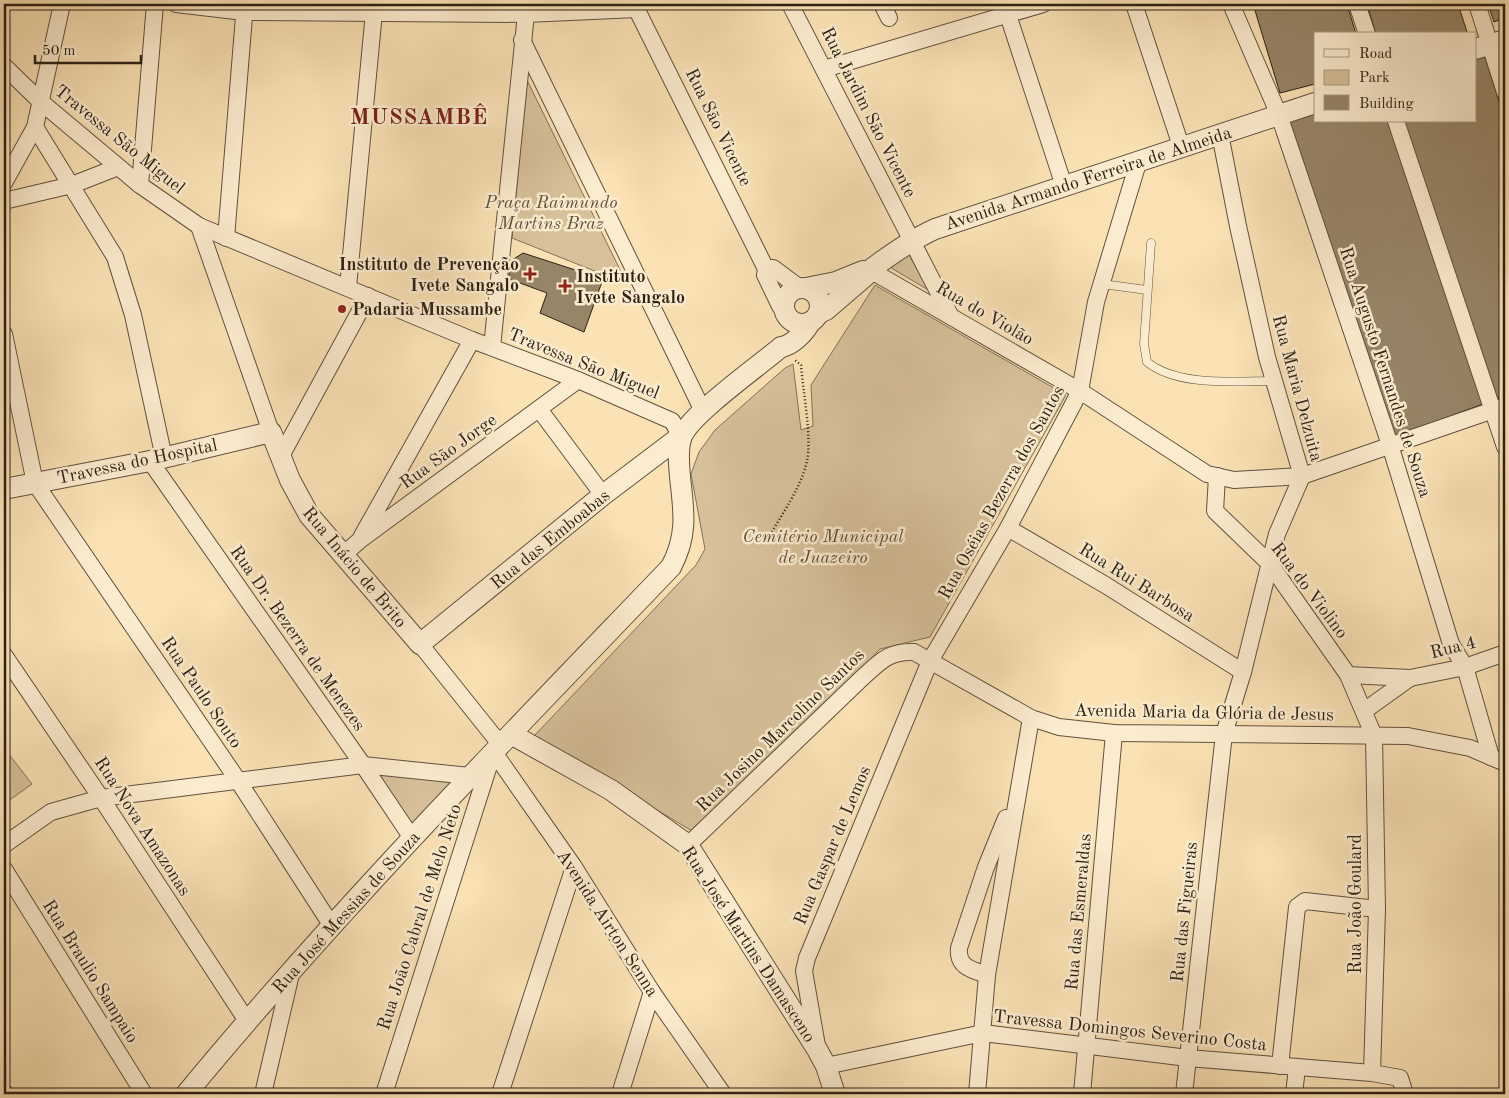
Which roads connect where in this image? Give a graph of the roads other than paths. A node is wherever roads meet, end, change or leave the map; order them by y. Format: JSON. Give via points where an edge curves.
{"nodes":[{"id":1,"x":62,"y":4,"type":"edge"},
{"id":2,"x":155,"y":4,"type":"edge"},
{"id":3,"x":176,"y":4,"type":"edge"},
{"id":4,"x":790,"y":4,"type":"edge"},
{"id":5,"x":1043,"y":4,"type":"edge"},
{"id":6,"x":1134,"y":4,"type":"edge"},
{"id":7,"x":1231,"y":4,"type":"edge"},
{"id":8,"x":1357,"y":4,"type":"edge"},
{"id":9,"x":1477,"y":4,"type":"edge"},
{"id":10,"x":636,"y":6,"type":"edge"},
{"id":11,"x":244,"y":8,"type":"edge"},
{"id":12,"x":374,"y":12,"type":"junction"},
{"id":13,"x":526,"y":14,"type":"junction"},
{"id":14,"x":1008,"y":15,"type":"junction"},
{"id":15,"x":1366,"y":32,"type":"edge"},
{"id":16,"x":522,"y":40,"type":"junction"},
{"id":17,"x":1490,"y":44,"type":"edge"},
{"id":18,"x":4,"y":66,"type":"edge"},
{"id":19,"x":824,"y":69,"type":"junction"},
{"id":20,"x":1505,"y":92,"type":"edge"},
{"id":21,"x":41,"y":102,"type":"junction"},
{"id":22,"x":1314,"y":103,"type":"edge"},
{"id":23,"x":1279,"y":115,"type":"junction"},
{"id":24,"x":1396,"y":122,"type":"edge"},
{"id":25,"x":34,"y":127,"type":"junction"},
{"id":26,"x":1220,"y":134,"type":"junction"},
{"id":27,"x":1181,"y":146,"type":"junction"},
{"id":28,"x":1138,"y":162,"type":"junction"},
{"id":29,"x":118,"y":167,"type":"junction"},
{"id":30,"x":4,"y":183,"type":"edge"},
{"id":31,"x":72,"y":185,"type":"junction"},
{"id":32,"x":140,"y":185,"type":"junction"},
{"id":33,"x":1064,"y":186,"type":"junction"},
{"id":34,"x":4,"y":200,"type":"edge"},
{"id":35,"x":199,"y":226,"type":"junction"},
{"id":36,"x":226,"y":238,"type":"junction"},
{"id":37,"x":912,"y":240,"type":"junction"},
{"id":38,"x":1150,"y":243,"type":"dead end"},
{"id":39,"x":766,"y":269,"type":"junction"},
{"id":40,"x":870,"y":270,"type":"junction"},
{"id":41,"x":1102,"y":284,"type":"junction"},
{"id":42,"x":348,"y":287,"type":"junction"},
{"id":43,"x":803,"y":288,"type":"junction"},
{"id":44,"x":1147,"y":290,"type":"junction"},
{"id":45,"x":368,"y":296,"type":"junction"},
{"id":46,"x":786,"y":314,"type":"junction"},
{"id":47,"x":950,"y":315,"type":"junction"},
{"id":48,"x":814,"y":317,"type":"junction"},
{"id":49,"x":4,"y":334,"type":"edge"},
{"id":50,"x":472,"y":340,"type":"junction"},
{"id":51,"x":492,"y":347,"type":"junction"},
{"id":52,"x":781,"y":347,"type":"junction"},
{"id":53,"x":578,"y":380,"type":"junction"},
{"id":54,"x":1274,"y":381,"type":"junction"},
{"id":55,"x":1080,"y":391,"type":"junction"},
{"id":56,"x":1499,"y":408,"type":"edge"},
{"id":57,"x":539,"y":409,"type":"junction"},
{"id":58,"x":703,"y":411,"type":"junction"},
{"id":59,"x":271,"y":432,"type":"junction"},
{"id":60,"x":681,"y":436,"type":"junction"},
{"id":61,"x":1390,"y":445,"type":"junction"},
{"id":62,"x":1505,"y":447,"type":"edge"},
{"id":63,"x":280,"y":458,"type":"junction"},
{"id":64,"x":157,"y":460,"type":"junction"},
{"id":65,"x":1217,"y":476,"type":"junction"},
{"id":66,"x":1302,"y":476,"type":"junction"},
{"id":67,"x":35,"y":483,"type":"junction"},
{"id":68,"x":4,"y":489,"type":"edge"},
{"id":69,"x":603,"y":495,"type":"junction"},
{"id":70,"x":1008,"y":528,"type":"junction"},
{"id":71,"x":360,"y":540,"type":"junction"},
{"id":72,"x":342,"y":556,"type":"junction"},
{"id":73,"x":1270,"y":564,"type":"junction"},
{"id":74,"x":420,"y":644,"type":"junction"},
{"id":75,"x":1505,"y":653,"type":"edge"},
{"id":76,"x":4,"y":655,"type":"edge"},
{"id":77,"x":930,"y":660,"type":"junction"},
{"id":78,"x":1465,"y":667,"type":"junction"},
{"id":79,"x":1244,"y":672,"type":"junction"},
{"id":80,"x":1348,"y":675,"type":"junction"},
{"id":81,"x":1410,"y":678,"type":"junction"},
{"id":82,"x":1364,"y":711,"type":"junction"},
{"id":83,"x":1031,"y":718,"type":"junction"},
{"id":84,"x":1114,"y":733,"type":"junction"},
{"id":85,"x":1224,"y":734,"type":"junction"},
{"id":86,"x":1374,"y":736,"type":"junction"},
{"id":87,"x":501,"y":743,"type":"junction"},
{"id":88,"x":1498,"y":760,"type":"edge"},
{"id":89,"x":363,"y":765,"type":"junction"},
{"id":90,"x":470,"y":776,"type":"junction"},
{"id":91,"x":237,"y":779,"type":"junction"},
{"id":92,"x":101,"y":798,"type":"junction"},
{"id":93,"x":1015,"y":801,"type":"junction"},
{"id":94,"x":412,"y":838,"type":"junction"},
{"id":95,"x":4,"y":845,"type":"edge"},
{"id":96,"x":688,"y":845,"type":"junction"},
{"id":97,"x":574,"y":867,"type":"junction"},
{"id":98,"x":4,"y":869,"type":"edge"},
{"id":99,"x":1377,"y":909,"type":"junction"},
{"id":100,"x":332,"y":926,"type":"junction"},
{"id":101,"x":291,"y":974,"type":"junction"},
{"id":102,"x":987,"y":975,"type":"junction"},
{"id":103,"x":652,"y":992,"type":"junction"},
{"id":104,"x":247,"y":1021,"type":"junction"},
{"id":105,"x":983,"y":1034,"type":"junction"},
{"id":106,"x":1087,"y":1046,"type":"junction"},
{"id":107,"x":822,"y":1058,"type":"junction"},
{"id":108,"x":1188,"y":1058,"type":"junction"},
{"id":109,"x":1280,"y":1066,"type":"junction"},
{"id":110,"x":1297,"y":1068,"type":"junction"},
{"id":111,"x":1372,"y":1073,"type":"junction"},
{"id":112,"x":144,"y":1094,"type":"edge"},
{"id":113,"x":186,"y":1094,"type":"edge"},
{"id":114,"x":263,"y":1094,"type":"edge"},
{"id":115,"x":384,"y":1094,"type":"edge"},
{"id":116,"x":500,"y":1094,"type":"edge"},
{"id":117,"x":620,"y":1094,"type":"edge"},
{"id":118,"x":723,"y":1094,"type":"edge"},
{"id":119,"x":835,"y":1094,"type":"edge"},
{"id":120,"x":977,"y":1094,"type":"edge"},
{"id":121,"x":1082,"y":1094,"type":"edge"},
{"id":122,"x":1184,"y":1094,"type":"edge"},
{"id":123,"x":1294,"y":1094,"type":"edge"},
{"id":124,"x":1405,"y":1094,"type":"edge"}],
"edges":[{"from":1,"to":21,"type":"street"},
{"from":2,"to":32,"type":"street"},
{"from":3,"to":11,"type":"street"},
{"from":4,"to":19,"type":"street","name":"Rua Jardim São Vicente"},
{"from":5,"to":14,"type":"street"},
{"from":6,"to":27,"type":"street"},
{"from":7,"to":23,"type":"street","name":"Rua Augusto Fernandes de Souza"},
{"from":8,"to":15,"type":"street"},
{"from":9,"to":17,"type":"street"},
{"from":10,"to":13,"type":"street"},
{"from":10,"to":39,"type":"street","name":"Rua São Vicente"},
{"from":11,"to":12,"type":"street"},
{"from":11,"to":36,"type":"street"},
{"from":12,"to":13,"type":"street"},
{"from":12,"to":42,"type":"street"},
{"from":13,"to":16,"type":"street"},
{"from":14,"to":19,"type":"street"},
{"from":14,"to":33,"type":"street"},
{"from":16,"to":51,"type":"street"},
{"from":16,"to":58,"type":"street"},
{"from":17,"to":20,"type":"street"},
{"from":18,"to":21,"type":"street","name":"Travessa São Miguel"},
{"from":19,"to":37,"type":"street","name":"Rua Jardim São Vicente"},
{"from":21,"to":25,"type":"street"},
{"from":21,"to":29,"type":"street","name":"Travessa São Miguel"},
{"from":22,"to":23,"type":"street","name":"Avenida Armando Ferreira de Almeida"},
{"from":23,"to":26,"type":"street","name":"Avenida Armando Ferreira de Almeida"},
{"from":23,"to":61,"type":"street","name":"Rua Augusto Fernandes de Souza"},
{"from":24,"to":56,"type":"street"},
{"from":25,"to":30,"type":"street"},
{"from":25,"to":31,"type":"street"},
{"from":26,"to":27,"type":"street","name":"Avenida Armando Ferreira de Almeida"},
{"from":26,"to":54,"type":"street","name":"Rua Maria Delzuita","via":[[1248,274]]},
{"from":27,"to":28,"type":"street","name":"Avenida Armando Ferreira de Almeida"},
{"from":28,"to":33,"type":"street","name":"Avenida Armando Ferreira de Almeida"},
{"from":28,"to":41,"type":"street","name":"Rua Oséias Bezerra dos Santos"},
{"from":29,"to":31,"type":"street"},
{"from":29,"to":32,"type":"street","name":"Travessa São Miguel"},
{"from":31,"to":34,"type":"street"},
{"from":31,"to":64,"type":"street","via":[[115,257],[125,284]]},
{"from":32,"to":35,"type":"street","name":"Travessa São Miguel"},
{"from":33,"to":37,"type":"street","name":"Avenida Armando Ferreira de Almeida","via":[[935,229]]},
{"from":35,"to":36,"type":"street","name":"Travessa São Miguel"},
{"from":35,"to":59,"type":"street","name":"Rua Inácio de Brito"},
{"from":36,"to":42,"type":"street","name":"Travessa São Miguel"},
{"from":37,"to":40,"type":"street","name":"Avenida Armando Ferreira de Almeida"},
{"from":37,"to":47,"type":"street","name":"Rua Jardim São Vicente"},
{"from":38,"to":44,"type":"lane"},
{"from":39,"to":43,"type":"street","via":[[772,268]]},
{"from":39,"to":46,"type":"street","name":"Rua São Vicente","via":[[765,275]]},
{"from":40,"to":43,"type":"street","via":[[836,282]]},
{"from":40,"to":47,"type":"street","name":"Rua do Violão"},
{"from":40,"to":48,"type":"street"},
{"from":41,"to":44,"type":"lane"},
{"from":41,"to":55,"type":"street","name":"Rua Oséias Bezerra dos Santos"},
{"from":42,"to":45,"type":"street","name":"Travessa São Miguel"},
{"from":43,"to":46,"type":"street","via":[[789,293],[784,305]]},
{"from":43,"to":48,"type":"street","via":[[816,295],[819,301]]},
{"from":44,"to":54,"type":"lane","via":[[1144,344],[1146,359],[1151,365],[1170,374],[1196,380]]},
{"from":45,"to":50,"type":"street","name":"Travessa São Miguel"},
{"from":45,"to":63,"type":"street"},
{"from":46,"to":48,"type":"street","via":[[798,323]]},
{"from":46,"to":52,"type":"street"},
{"from":47,"to":55,"type":"street","name":"Rua do Violão"},
{"from":48,"to":52,"type":"street","via":[[807,329],[786,347]]},
{"from":49,"to":67,"type":"street"},
{"from":50,"to":51,"type":"street","name":"Travessa São Miguel"},
{"from":50,"to":71,"type":"street"},
{"from":51,"to":53,"type":"street","name":"Travessa São Miguel"},
{"from":52,"to":58,"type":"street","name":"Rua das Emboabas"},
{"from":53,"to":57,"type":"street","name":"Rua São Jorge"},
{"from":53,"to":60,"type":"street","name":"Travessa São Miguel","via":[[672,421]]},
{"from":54,"to":66,"type":"street","name":"Rua Maria Delzuita"},
{"from":55,"to":65,"type":"street","name":"Rua do Violão","via":[[1207,474]]},
{"from":55,"to":70,"type":"street","name":"Rua Oséias Bezerra dos Santos"},
{"from":56,"to":61,"type":"street","name":"Rua do Violão"},
{"from":56,"to":62,"type":"street"},
{"from":57,"to":69,"type":"street"},
{"from":57,"to":71,"type":"street","name":"Rua São Jorge"},
{"from":58,"to":60,"type":"street","name":"Rua das Emboabas"},
{"from":59,"to":63,"type":"street","name":"Rua Inácio de Brito"},
{"from":59,"to":64,"type":"street","name":"Travessa do Hospital"},
{"from":60,"to":69,"type":"street","name":"Rua das Emboabas"},
{"from":60,"to":87,"type":"street","name":"Rua José Messias de Souza","via":[[679,465],[684,524],[682,541],[671,566]]},
{"from":61,"to":66,"type":"street","name":"Rua do Violão"},
{"from":61,"to":78,"type":"street","name":"Rua Augusto Fernandes de Souza","via":[[1451,644]]},
{"from":63,"to":72,"type":"street","name":"Rua Inácio de Brito","via":[[309,515]]},
{"from":64,"to":67,"type":"street","name":"Travessa do Hospital"},
{"from":64,"to":89,"type":"street","name":"Rua Dr. Bezerra de Menezes"},
{"from":65,"to":66,"type":"street","name":"Rua do Violão","via":[[1234,480]]},
{"from":65,"to":73,"type":"street","name":"Rua do Violino","via":[[1215,511]]},
{"from":66,"to":73,"type":"street","name":"Rua Maria Delzuita","via":[[1277,534]]},
{"from":67,"to":68,"type":"street","name":"Travessa do Hospital"},
{"from":67,"to":91,"type":"street","name":"Rua Paulo Souto"},
{"from":69,"to":74,"type":"street","name":"Rua das Emboabas"},
{"from":70,"to":77,"type":"street","name":"Rua Oséias Bezerra dos Santos"},
{"from":70,"to":79,"type":"street","name":"Rua Rui Barbosa"},
{"from":71,"to":72,"type":"street","name":"Rua São Jorge"},
{"from":72,"to":74,"type":"street","name":"Rua Inácio de Brito"},
{"from":73,"to":79,"type":"street","name":"Rua Maria Delzuita"},
{"from":73,"to":80,"type":"street","name":"Rua do Violino"},
{"from":74,"to":87,"type":"street","name":"Rua Inácio de Brito"},
{"from":75,"to":78,"type":"street","name":"Rua 4"},
{"from":76,"to":92,"type":"street","name":"Rua Nova Amazonas"},
{"from":77,"to":83,"type":"street","name":"Avenida Maria da Glória de Jesus"},
{"from":77,"to":96,"type":"street","name":"Rua Josino Marcolino Santos","via":[[914,652],[886,657]]},
{"from":77,"to":107,"type":"street","name":"Rua Gaspar de Lemos","via":[[807,958],[804,971]]},
{"from":78,"to":81,"type":"street","name":"Rua 4"},
{"from":78,"to":88,"type":"street","name":"Rua Augusto Fernandes de Souza"},
{"from":79,"to":85,"type":"street","name":"Rua Maria Delzuita"},
{"from":80,"to":81,"type":"street","name":"Rua 4"},
{"from":80,"to":82,"type":"street","name":"Rua do Violino"},
{"from":81,"to":82,"type":"street","name":"Rua 4"},
{"from":82,"to":86,"type":"street","name":"Rua do Violino"},
{"from":83,"to":84,"type":"street","name":"Avenida Maria da Glória de Jesus","via":[[1060,727]]},
{"from":83,"to":93,"type":"street"},
{"from":84,"to":85,"type":"street","name":"Avenida Maria da Glória de Jesus"},
{"from":84,"to":106,"type":"street","name":"Rua das Esmeraldas"},
{"from":85,"to":86,"type":"street","name":"Avenida Maria da Glória de Jesus"},
{"from":85,"to":108,"type":"street","name":"Rua das Figueiras"},
{"from":86,"to":88,"type":"street","name":"Avenida Maria da Glória de Jesus","via":[[1429,738],[1470,748]]},
{"from":86,"to":99,"type":"street","name":"Rua João Goulard"},
{"from":87,"to":90,"type":"street","name":"Rua José Messias de Souza"},
{"from":87,"to":96,"type":"street","name":"Rua José Martins Damasceno","via":[[611,790]]},
{"from":87,"to":97,"type":"street","name":"Avenida Airton Senna"},
{"from":87,"to":115,"type":"street","name":"Rua João Cabral de Melo Neto"},
{"from":89,"to":90,"type":"street"},
{"from":89,"to":91,"type":"street"},
{"from":89,"to":94,"type":"street","name":"Rua Dr. Bezerra de Menezes"},
{"from":90,"to":94,"type":"street","name":"Rua José Messias de Souza"},
{"from":91,"to":92,"type":"street"},
{"from":91,"to":100,"type":"street","name":"Rua Paulo Souto"},
{"from":92,"to":95,"type":"street","via":[[51,812]]},
{"from":92,"to":104,"type":"street","name":"Rua Nova Amazonas"},
{"from":93,"to":102,"type":"street"},
{"from":93,"to":102,"type":"street","via":[[986,866],[959,948],[961,963]]},
{"from":94,"to":100,"type":"street","name":"Rua José Messias de Souza"},
{"from":96,"to":107,"type":"street","name":"Rua José Martins Damasceno"},
{"from":97,"to":103,"type":"street","name":"Avenida Airton Senna"},
{"from":97,"to":116,"type":"street"},
{"from":98,"to":112,"type":"street","name":"Rua Braulio Sampaio"},
{"from":99,"to":109,"type":"street","via":[[1306,901],[1297,907]]},
{"from":99,"to":111,"type":"street","name":"Rua João Goulard"},
{"from":100,"to":101,"type":"street","name":"Rua José Messias de Souza"},
{"from":101,"to":104,"type":"street","name":"Rua José Messias de Souza"},
{"from":101,"to":114,"type":"street"},
{"from":102,"to":105,"type":"street"},
{"from":103,"to":117,"type":"street"},
{"from":103,"to":118,"type":"street","name":"Avenida Airton Senna"},
{"from":104,"to":113,"type":"street","name":"Rua José Messias de Souza"},
{"from":105,"to":106,"type":"street","name":"Travessa Domingos Severino Costa"},
{"from":105,"to":107,"type":"street","name":"Travessa Domingos Severino Costa"},
{"from":105,"to":120,"type":"street"},
{"from":106,"to":108,"type":"street","name":"Travessa Domingos Severino Costa"},
{"from":106,"to":121,"type":"street","name":"Rua das Esmeraldas"},
{"from":107,"to":119,"type":"street","name":"Rua José Martins Damasceno"},
{"from":108,"to":109,"type":"street","name":"Travessa Domingos Severino Costa"},
{"from":108,"to":122,"type":"street","name":"Rua das Figueiras"},
{"from":109,"to":110,"type":"street","name":"Travessa Domingos Severino Costa"},
{"from":110,"to":111,"type":"street","name":"Travessa Domingos Severino Costa"},
{"from":110,"to":123,"type":"street"},
{"from":111,"to":124,"type":"street","name":"Travessa Domingos Severino Costa","via":[[1400,1078]]}]}
